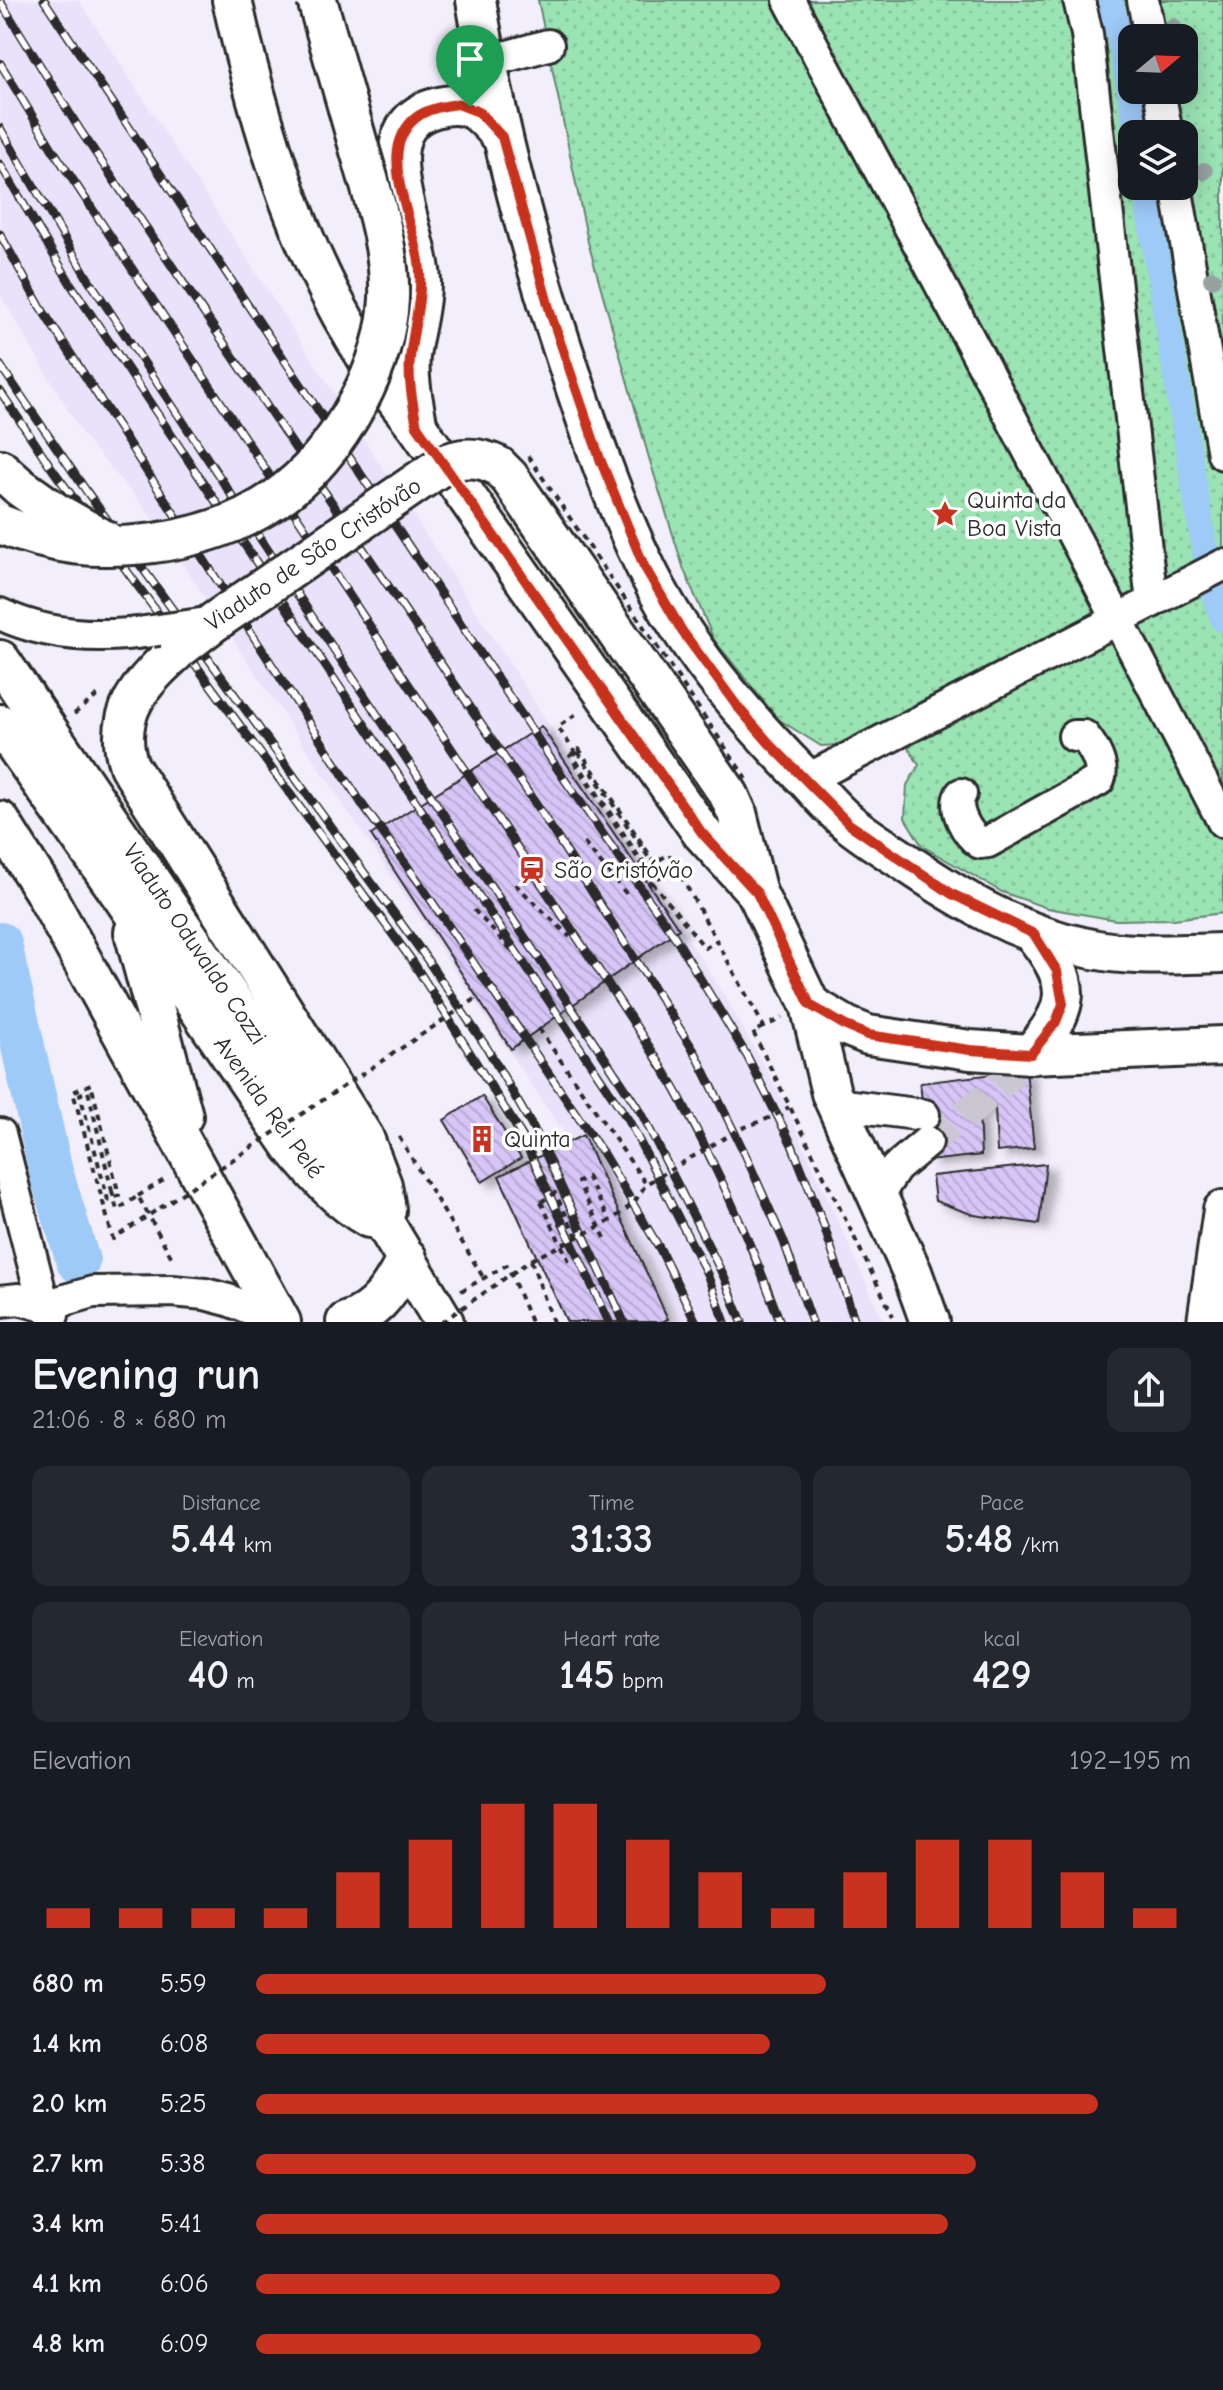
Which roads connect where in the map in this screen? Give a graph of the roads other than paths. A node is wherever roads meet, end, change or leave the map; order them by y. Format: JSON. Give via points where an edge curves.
{"nodes":[{"id":1,"x":232,"y":0,"type":"edge"},
{"id":2,"x":317,"y":0,"type":"edge"},
{"id":3,"x":476,"y":0,"type":"edge"},
{"id":4,"x":789,"y":0,"type":"edge"},
{"id":5,"x":1079,"y":0,"type":"edge"},
{"id":6,"x":1143,"y":0,"type":"edge"},
{"id":7,"x":1147,"y":24,"type":"edge"},
{"id":8,"x":548,"y":45,"type":"dead end"},
{"id":9,"x":486,"y":62,"type":"junction"},
{"id":10,"x":502,"y":137,"type":"junction"},
{"id":11,"x":1178,"y":200,"type":"edge"},
{"id":12,"x":417,"y":426,"type":"junction"},
{"id":13,"x":1223,"y":454,"type":"edge"},
{"id":14,"x":0,"y":469,"type":"edge"},
{"id":15,"x":0,"y":524,"type":"edge"},
{"id":16,"x":120,"y":546,"type":"junction"},
{"id":17,"x":1222,"y":566,"type":"edge"},
{"id":18,"x":1152,"y":602,"type":"junction"},
{"id":19,"x":0,"y":614,"type":"edge"},
{"id":20,"x":1119,"y":619,"type":"junction"},
{"id":21,"x":166,"y":639,"type":"junction"},
{"id":22,"x":0,"y":660,"type":"edge"},
{"id":23,"x":0,"y":724,"type":"edge"},
{"id":24,"x":1074,"y":736,"type":"dead end"},
{"id":25,"x":806,"y":780,"type":"junction"},
{"id":26,"x":961,"y":794,"type":"dead end"},
{"id":27,"x":1223,"y":822,"type":"edge"},
{"id":28,"x":4,"y":831,"type":"edge"},
{"id":29,"x":757,"y":893,"type":"junction"},
{"id":30,"x":124,"y":899,"type":"junction"},
{"id":31,"x":1034,"y":934,"type":"junction"},
{"id":32,"x":1223,"y":953,"type":"edge"},
{"id":33,"x":1185,"y":954,"type":"junction"},
{"id":34,"x":1223,"y":982,"type":"edge"},
{"id":35,"x":810,"y":1005,"type":"junction"},
{"id":36,"x":1223,"y":1046,"type":"edge"},
{"id":37,"x":1023,"y":1063,"type":"junction"},
{"id":38,"x":836,"y":1104,"type":"junction"},
{"id":39,"x":0,"y":1134,"type":"edge"},
{"id":40,"x":194,"y":1161,"type":"junction"},
{"id":41,"x":878,"y":1195,"type":"junction"},
{"id":42,"x":1223,"y":1210,"type":"edge"},
{"id":43,"x":398,"y":1244,"type":"junction"},
{"id":44,"x":0,"y":1301,"type":"edge"},
{"id":45,"x":52,"y":1314,"type":"edge"},
{"id":46,"x":440,"y":1317,"type":"edge"},
{"id":47,"x":285,"y":1321,"type":"edge"},
{"id":48,"x":346,"y":1322,"type":"edge"},
{"id":49,"x":930,"y":1322,"type":"edge"},
{"id":50,"x":1207,"y":1322,"type":"edge"}],
"edges":[{"from":1,"to":12,"type":"main road","via":[[266,135],[303,239],[357,343]]},
{"from":2,"to":16,"type":"main road","bridge":true,"via":[[376,206],[389,273],[387,319],[373,374],[326,453],[257,512],[201,535]]},
{"from":3,"to":9,"type":"main road"},
{"from":4,"to":20,"type":"street"},
{"from":5,"to":18,"type":"street"},
{"from":6,"to":7,"type":"street"},
{"from":8,"to":9,"type":"street"},
{"from":9,"to":10,"type":"main road"},
{"from":10,"to":12,"type":"main road","via":[[479,112],[458,104],[416,116],[398,147],[399,179],[421,272],[410,376]]},
{"from":10,"to":25,"type":"main road","via":[[572,379],[644,566],[705,664]]},
{"from":11,"to":13,"type":"street"},
{"from":12,"to":29,"type":"main road","via":[[702,833]]},
{"from":14,"to":16,"type":"main road","bridge":true,"via":[[55,512]]},
{"from":15,"to":16,"type":"main road","bridge":true,"via":[[43,540]]},
{"from":17,"to":18,"type":"street"},
{"from":18,"to":20,"type":"street"},
{"from":19,"to":21,"type":"street","via":[[43,630]]},
{"from":20,"to":25,"type":"street"},
{"from":20,"to":27,"type":"street"},
{"from":21,"to":29,"type":"main road","name":"Viaduto de São Cristóvão","bridge":true,"via":[[214,622],[441,466],[462,458],[498,466],[738,796]]},
{"from":21,"to":43,"type":"main road","name":"Viaduto de São Cristóvão","via":[[122,731],[129,766],[364,1138]]},
{"from":22,"to":43,"type":"main road","name":"Viaduto Oduvaldo Cozzi"},
{"from":23,"to":30,"type":"main road","name":"Avenida Rei Pelé"},
{"from":24,"to":26,"type":"street","via":[[1087,739],[1100,766],[1099,780],[988,842],[972,837],[958,810]]},
{"from":25,"to":31,"type":"main road","via":[[849,824],[952,894]]},
{"from":28,"to":40,"type":"main road","via":[[44,891]]},
{"from":29,"to":35,"type":"main road"},
{"from":30,"to":40,"type":"main road"},
{"from":30,"to":43,"type":"main road","name":"Avenida Rei Pelé","via":[[292,1146],[320,1180]]},
{"from":31,"to":33,"type":"main road","via":[[1098,950]]},
{"from":31,"to":37,"type":"main road","via":[[1057,971],[1063,1004],[1056,1022]]},
{"from":32,"to":33,"type":"main road"},
{"from":33,"to":34,"type":"main road"},
{"from":35,"to":37,"type":"main road","via":[[868,1035]]},
{"from":35,"to":38,"type":"main road"},
{"from":36,"to":37,"type":"main road"},
{"from":38,"to":41,"type":"main road"},
{"from":38,"to":41,"type":"street","via":[[926,1128]]},
{"from":39,"to":45,"type":"street"},
{"from":40,"to":47,"type":"main road"},
{"from":41,"to":49,"type":"main road"},
{"from":42,"to":50,"type":"main road"},
{"from":43,"to":46,"type":"main road","name":"Viaduto Oduvaldo Cozzi"},
{"from":43,"to":48,"type":"main road","via":[[396,1281],[372,1309]]},
{"from":44,"to":45,"type":"street","via":[[19,1299]]},
{"from":45,"to":47,"type":"street","via":[[93,1292],[172,1291],[228,1300]]}]}
